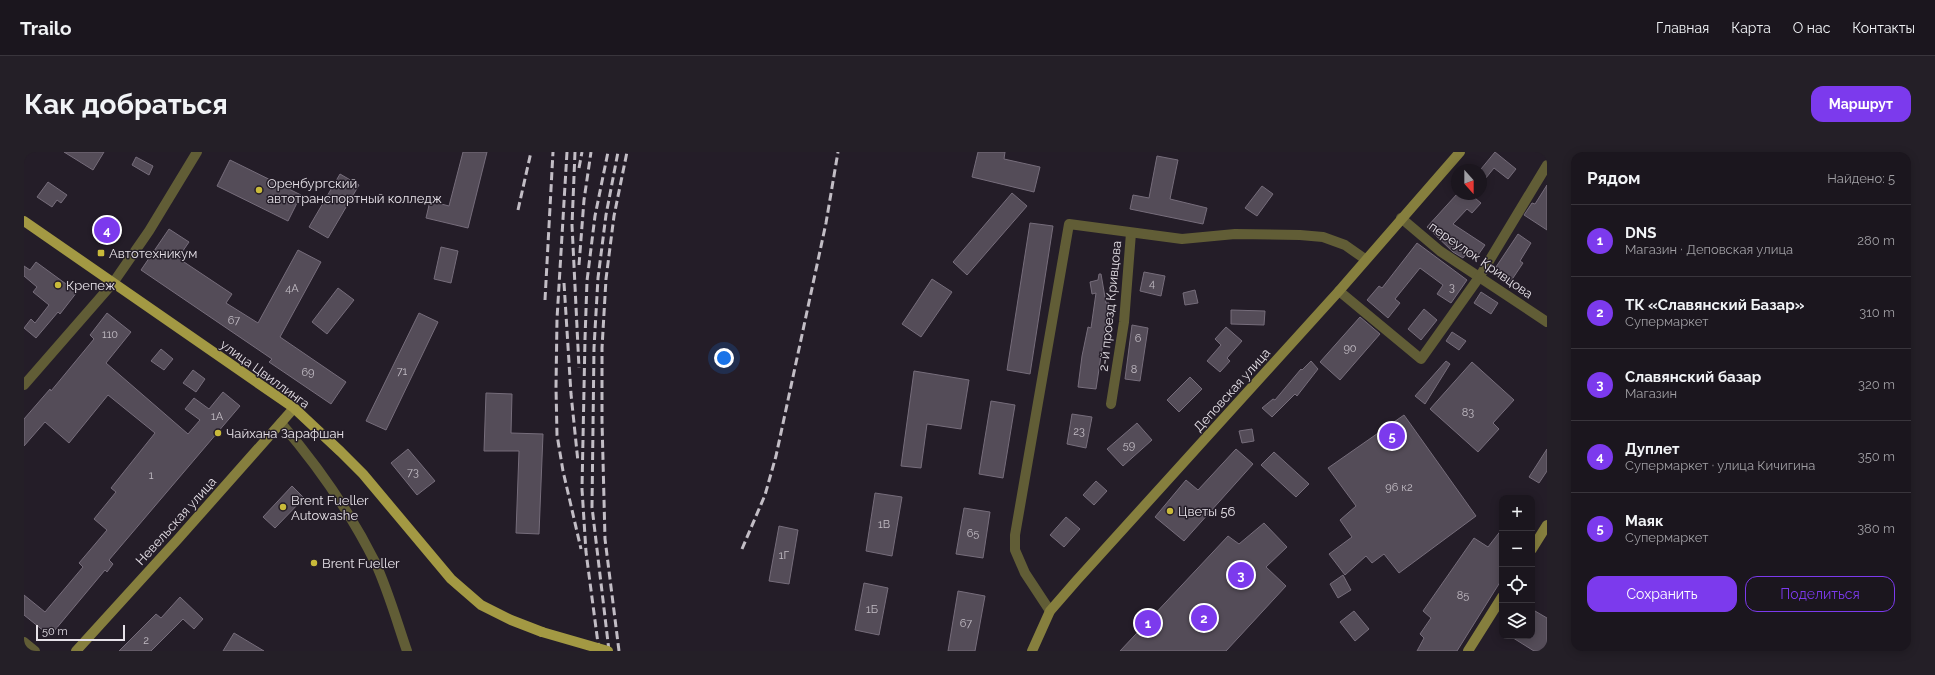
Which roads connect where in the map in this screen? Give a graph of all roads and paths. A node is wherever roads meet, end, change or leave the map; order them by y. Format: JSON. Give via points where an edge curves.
{"nodes":[{"id":1,"x":198,"y":152,"type":"edge"},
{"id":2,"x":1460,"y":152,"type":"edge"},
{"id":3,"x":1547,"y":166,"type":"edge"},
{"id":4,"x":1401,"y":218,"type":"junction"},
{"id":5,"x":24,"y":221,"type":"edge"},
{"id":6,"x":1131,"y":233,"type":"junction"},
{"id":7,"x":1365,"y":259,"type":"junction"},
{"id":8,"x":1480,"y":276,"type":"junction"},
{"id":9,"x":113,"y":283,"type":"junction"},
{"id":10,"x":1339,"y":291,"type":"junction"},
{"id":11,"x":1547,"y":322,"type":"edge"},
{"id":12,"x":24,"y":386,"type":"edge"},
{"id":13,"x":1111,"y":404,"type":"dead end"},
{"id":14,"x":294,"y":408,"type":"junction"},
{"id":15,"x":281,"y":423,"type":"junction"},
{"id":16,"x":1547,"y":525,"type":"edge"},
{"id":17,"x":1535,"y":544,"type":"edge"},
{"id":18,"x":1499,"y":602,"type":"edge"},
{"id":19,"x":1050,"y":611,"type":"junction"},
{"id":20,"x":24,"y":642,"type":"edge"},
{"id":21,"x":35,"y":651,"type":"edge"},
{"id":22,"x":76,"y":651,"type":"edge"},
{"id":23,"x":407,"y":651,"type":"edge"},
{"id":24,"x":608,"y":651,"type":"edge"},
{"id":25,"x":1032,"y":651,"type":"edge"},
{"id":26,"x":1468,"y":651,"type":"edge"}],
"edges":[{"from":1,"to":9,"type":"street"},
{"from":2,"to":4,"type":"street","name":"Деповская улица"},
{"from":3,"to":8,"type":"street"},
{"from":4,"to":7,"type":"street","name":"Деповская улица"},
{"from":4,"to":8,"type":"street","name":"переулок Кривцова","via":[[1440,251]]},
{"from":5,"to":9,"type":"main road","name":"улица Цвиллинга"},
{"from":6,"to":7,"type":"street","via":[[1182,239],[1235,234],[1323,237],[1345,246]]},
{"from":6,"to":13,"type":"street","name":"2-й проезд Кривцова","via":[[1124,322]]},
{"from":6,"to":19,"type":"street","via":[[1069,224],[1015,535],[1015,550],[1025,573]]},
{"from":7,"to":10,"type":"street","name":"Деповская улица"},
{"from":8,"to":10,"type":"street","via":[[1421,359]]},
{"from":8,"to":11,"type":"street","name":"переулок Кривцова"},
{"from":9,"to":12,"type":"street"},
{"from":9,"to":14,"type":"main road","name":"улица Цвиллинга"},
{"from":10,"to":19,"type":"street","name":"Деповская улица"},
{"from":14,"to":15,"type":"street","name":"Невельская улица"},
{"from":14,"to":24,"type":"main road","name":"улица Цвиллинга","bridge":true,"via":[[363,474],[451,579],[481,605],[542,632]]},
{"from":15,"to":22,"type":"street","name":"Невельская улица"},
{"from":15,"to":23,"type":"street","via":[[307,453],[348,515],[374,562]]},
{"from":16,"to":17,"type":"street"},
{"from":18,"to":26,"type":"street"},
{"from":19,"to":25,"type":"street","name":"Деповская улица"},
{"from":20,"to":21,"type":"street"}]}
